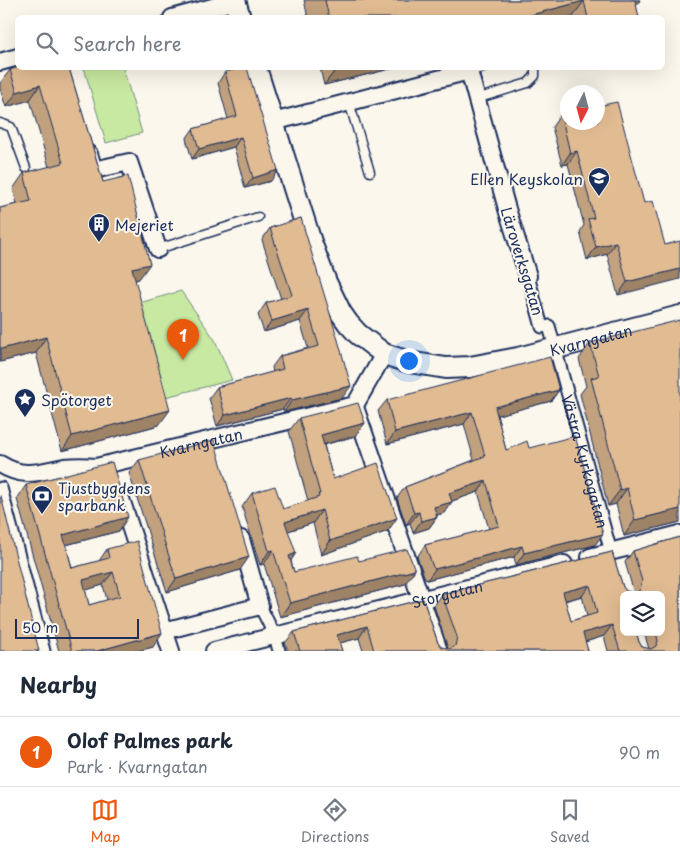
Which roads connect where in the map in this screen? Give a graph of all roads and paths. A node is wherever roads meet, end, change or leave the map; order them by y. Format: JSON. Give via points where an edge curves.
{"nodes":[{"id":1,"x":237,"y":6,"type":"edge"},
{"id":2,"x":188,"y":15,"type":"edge"},
{"id":3,"x":15,"y":58,"type":"edge"},
{"id":4,"x":0,"y":62,"type":"edge"},
{"id":5,"x":257,"y":70,"type":"edge"},
{"id":6,"x":476,"y":70,"type":"edge"},
{"id":7,"x":535,"y":70,"type":"edge"},
{"id":8,"x":476,"y":99,"type":"junction"},
{"id":9,"x":349,"y":102,"type":"junction"},
{"id":10,"x":273,"y":122,"type":"junction"},
{"id":11,"x":0,"y":123,"type":"edge"},
{"id":12,"x":86,"y":142,"type":"edge"},
{"id":13,"x":26,"y":168,"type":"dead end"},
{"id":14,"x":370,"y":172,"type":"dead end"},
{"id":15,"x":258,"y":217,"type":"dead end"},
{"id":16,"x":158,"y":249,"type":"joint"},
{"id":17,"x":528,"y":276,"type":"joint"},
{"id":18,"x":680,"y":316,"type":"edge"},
{"id":19,"x":546,"y":327,"type":"joint"},
{"id":20,"x":554,"y":348,"type":"junction"},
{"id":21,"x":384,"y":354,"type":"junction"},
{"id":22,"x":355,"y":405,"type":"junction"},
{"id":23,"x":211,"y":438,"type":"junction"},
{"id":24,"x":217,"y":457,"type":"edge"},
{"id":25,"x":109,"y":464,"type":"junction"},
{"id":26,"x":5,"y":467,"type":"edge"},
{"id":27,"x":0,"y":488,"type":"edge"},
{"id":28,"x":237,"y":523,"type":"edge"},
{"id":29,"x":680,"y":534,"type":"edge"},
{"id":30,"x":613,"y":559,"type":"junction"},
{"id":31,"x":422,"y":599,"type":"junction"},
{"id":32,"x":260,"y":606,"type":"junction"},
{"id":33,"x":164,"y":631,"type":"junction"},
{"id":34,"x":277,"y":644,"type":"edge"},
{"id":35,"x":44,"y":651,"type":"edge"},
{"id":36,"x":171,"y":651,"type":"edge"},
{"id":37,"x":214,"y":651,"type":"edge"},
{"id":38,"x":439,"y":651,"type":"edge"}],
"edges":[{"from":1,"to":2,"type":"street"},
{"from":3,"to":4,"type":"street"},
{"from":5,"to":10,"type":"street","name":"Kvarngatan"},
{"from":6,"to":8,"type":"street","name":"Läroverksgatan"},
{"from":6,"to":9,"type":"street","name":"Läroverksgatan"},
{"from":7,"to":8,"type":"lane","via":[[535,76],[528,83]]},
{"from":8,"to":17,"type":"street","name":"Läroverksgatan"},
{"from":9,"to":10,"type":"street","name":"Läroverksgatan"},
{"from":9,"to":14,"type":"lane"},
{"from":10,"to":21,"type":"street","name":"Kvarngatan","via":[[326,282],[348,323]]},
{"from":11,"to":13,"type":"lane","via":[[11,127]]},
{"from":12,"to":16,"type":"street","via":[[94,170],[129,162]]},
{"from":15,"to":16,"type":"lane"},
{"from":17,"to":19,"type":"street","name":"Läroverksgatan"},
{"from":18,"to":20,"type":"street","name":"Kvarngatan"},
{"from":19,"to":20,"type":"street","name":"Västra Kyrkogatan"},
{"from":20,"to":21,"type":"street","name":"Kvarngatan","via":[[492,364],[446,368]]},
{"from":20,"to":30,"type":"street","name":"Västra Kyrkogatan"},
{"from":21,"to":22,"type":"street"},
{"from":22,"to":23,"type":"street","name":"Kvarngatan"},
{"from":22,"to":31,"type":"street"},
{"from":23,"to":24,"type":"street"},
{"from":23,"to":25,"type":"street","name":"Kvarngatan"},
{"from":25,"to":26,"type":"street","name":"Kvarngatan","via":[[32,474],[20,474]]},
{"from":25,"to":33,"type":"street"},
{"from":26,"to":27,"type":"street","name":"Kvarngatan"},
{"from":27,"to":35,"type":"street"},
{"from":28,"to":32,"type":"street"},
{"from":29,"to":30,"type":"street","name":"Storgatan"},
{"from":30,"to":31,"type":"street","name":"Storgatan"},
{"from":31,"to":34,"type":"street","name":"Storgatan"},
{"from":31,"to":38,"type":"street"},
{"from":32,"to":33,"type":"street"},
{"from":32,"to":34,"type":"street"},
{"from":33,"to":36,"type":"street"},
{"from":34,"to":37,"type":"street","name":"Storgatan"}]}
